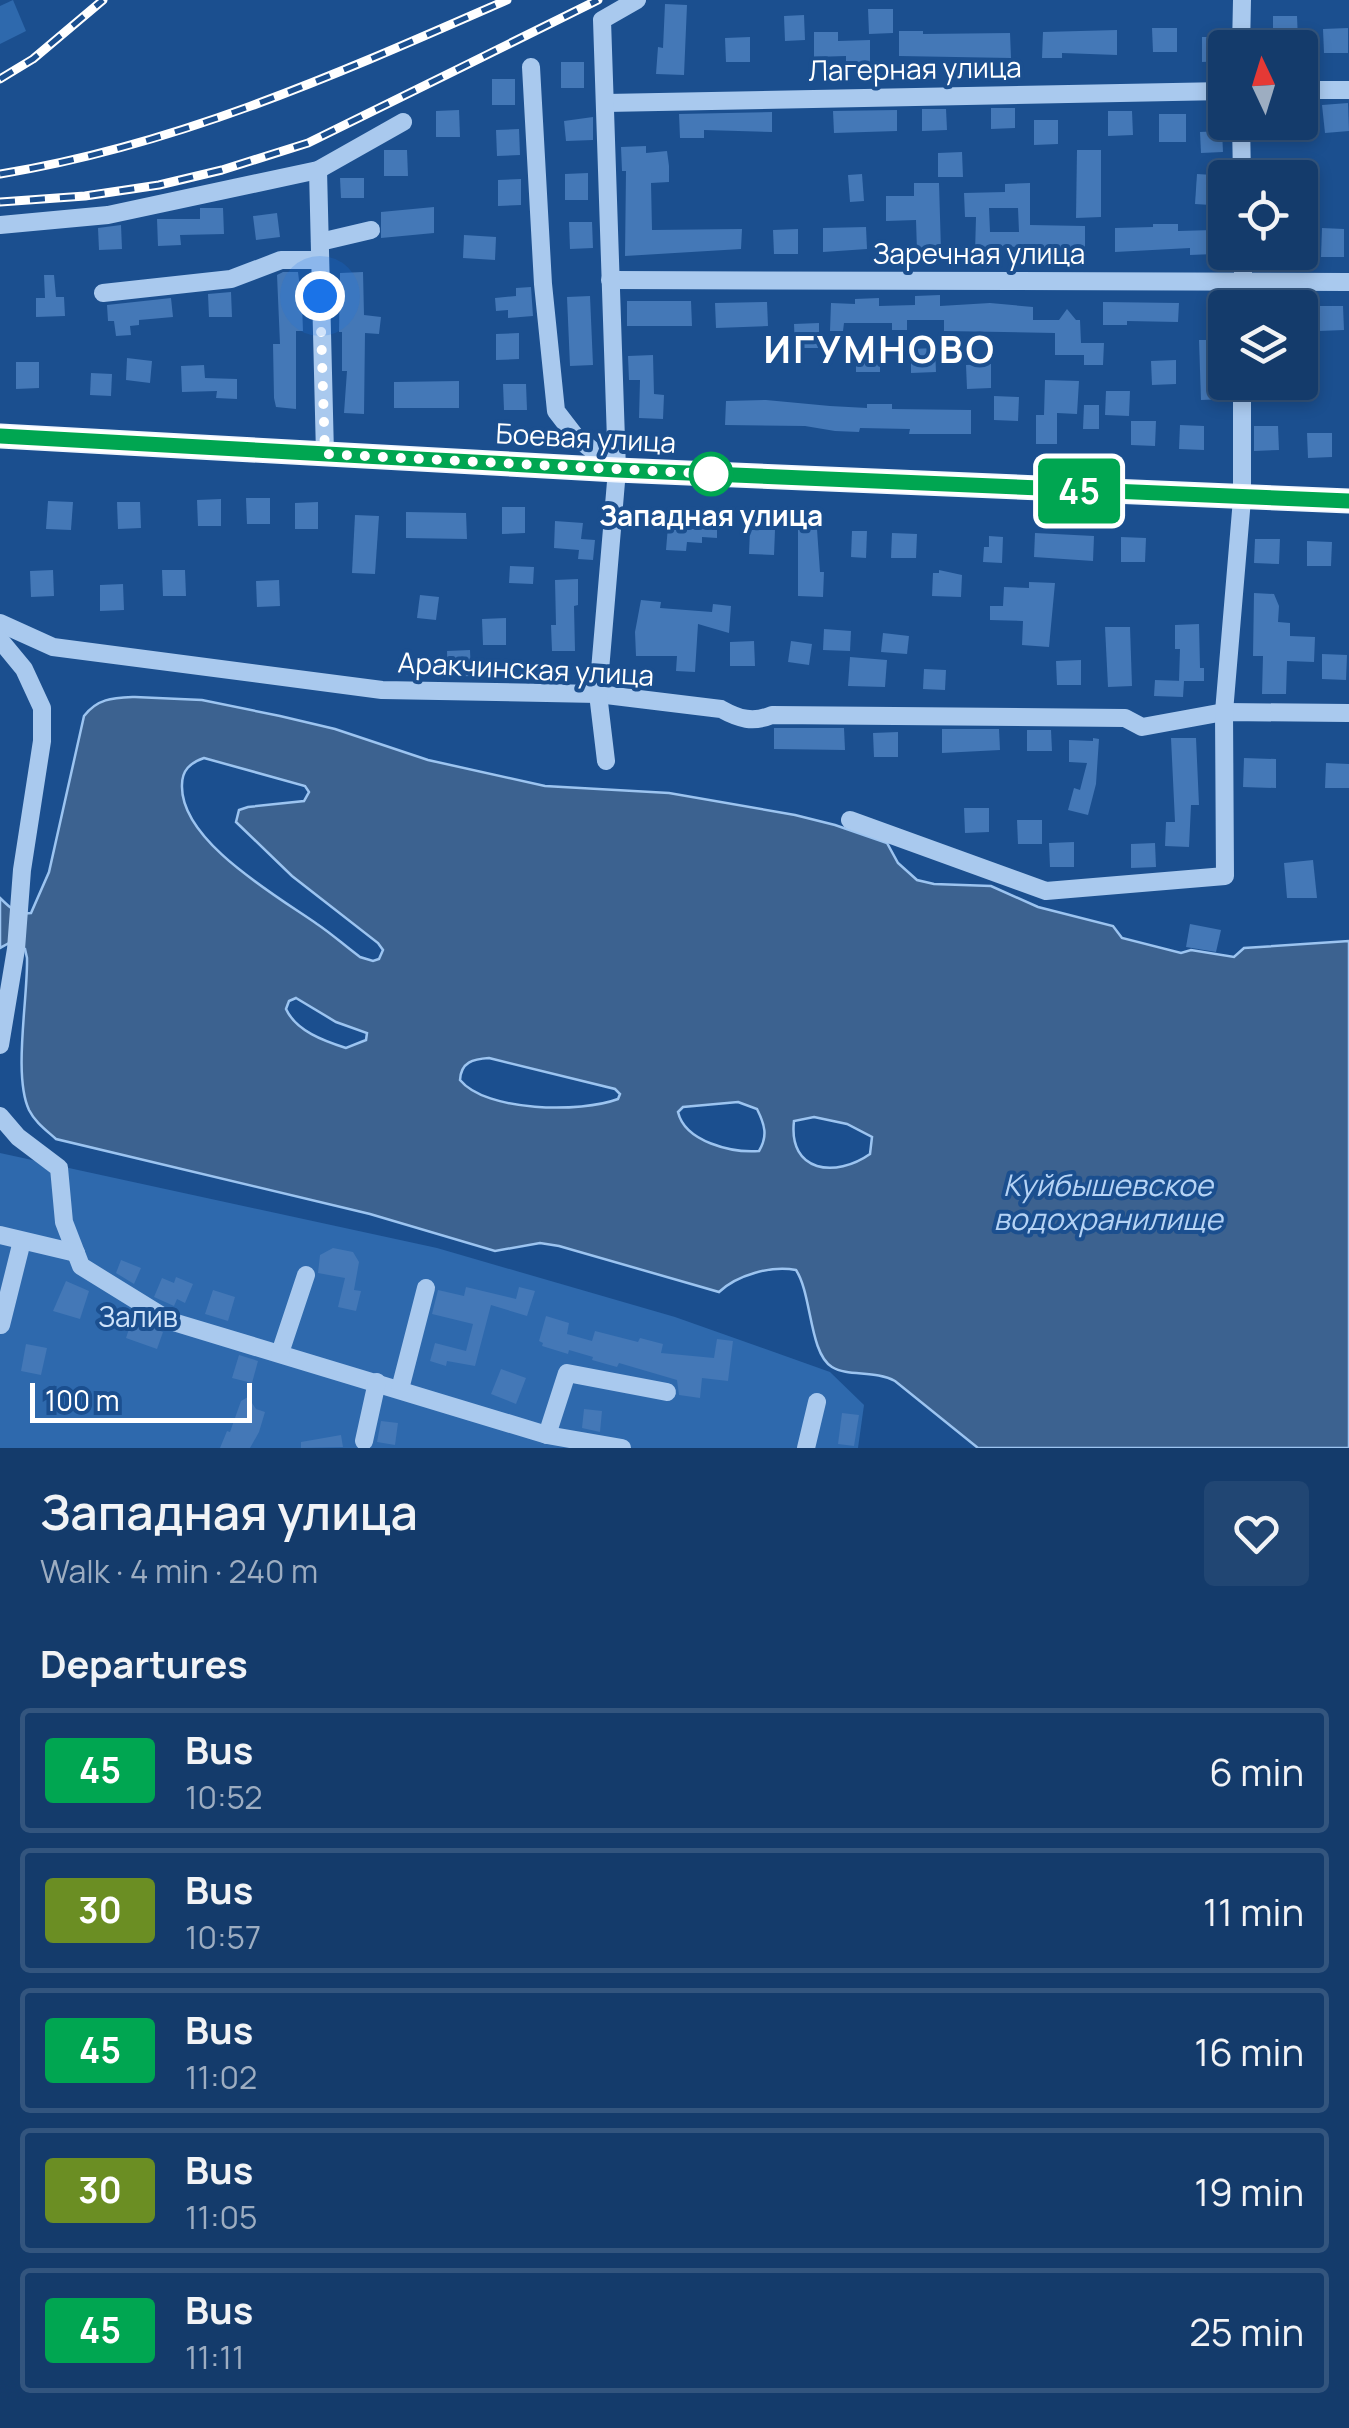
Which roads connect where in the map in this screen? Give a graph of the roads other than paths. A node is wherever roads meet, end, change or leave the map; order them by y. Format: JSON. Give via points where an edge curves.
{"nodes":[{"id":1,"x":638,"y":0,"type":"edge"},
{"id":2,"x":1242,"y":0,"type":"edge"},
{"id":3,"x":1241,"y":30,"type":"edge"},
{"id":4,"x":531,"y":67,"type":"dead end"},
{"id":5,"x":1208,"y":90,"type":"edge"},
{"id":6,"x":1318,"y":90,"type":"edge"},
{"id":7,"x":1349,"y":90,"type":"edge"},
{"id":8,"x":606,"y":103,"type":"junction"},
{"id":9,"x":403,"y":122,"type":"dead end"},
{"id":10,"x":318,"y":170,"type":"junction"},
{"id":11,"x":0,"y":226,"type":"edge"},
{"id":12,"x":370,"y":230,"type":"dead end"},
{"id":13,"x":320,"y":251,"type":"junction"},
{"id":14,"x":1243,"y":270,"type":"edge"},
{"id":15,"x":610,"y":280,"type":"junction"},
{"id":16,"x":1349,"y":282,"type":"edge"},
{"id":17,"x":1243,"y":284,"type":"junction"},
{"id":18,"x":1243,"y":290,"type":"edge"},
{"id":19,"x":103,"y":294,"type":"dead end"},
{"id":20,"x":1242,"y":400,"type":"edge"},
{"id":21,"x":0,"y":436,"type":"edge"},
{"id":22,"x":325,"y":454,"type":"junction"},
{"id":23,"x":617,"y":470,"type":"junction"},
{"id":24,"x":1242,"y":499,"type":"junction"},
{"id":25,"x":1349,"y":501,"type":"edge"},
{"id":26,"x":0,"y":622,"type":"edge"},
{"id":27,"x":0,"y":640,"type":"edge"},
{"id":28,"x":598,"y":694,"type":"junction"},
{"id":29,"x":1224,"y":712,"type":"junction"},
{"id":30,"x":1349,"y":712,"type":"edge"},
{"id":31,"x":606,"y":761,"type":"dead end"},
{"id":32,"x":850,"y":820,"type":"dead end"},
{"id":33,"x":0,"y":1045,"type":"edge"},
{"id":34,"x":0,"y":1116,"type":"edge"},
{"id":35,"x":0,"y":1235,"type":"edge"},
{"id":36,"x":22,"y":1241,"type":"junction"},
{"id":37,"x":76,"y":1252,"type":"junction"},
{"id":38,"x":306,"y":1274,"type":"dead end"},
{"id":39,"x":426,"y":1288,"type":"dead end"},
{"id":40,"x":1,"y":1325,"type":"edge"},
{"id":41,"x":280,"y":1354,"type":"junction"},
{"id":42,"x":376,"y":1382,"type":"junction"},
{"id":43,"x":400,"y":1388,"type":"junction"},
{"id":44,"x":667,"y":1392,"type":"dead end"},
{"id":45,"x":818,"y":1402,"type":"dead end"},
{"id":46,"x":547,"y":1435,"type":"junction"},
{"id":47,"x":364,"y":1442,"type":"dead end"},
{"id":48,"x":622,"y":1448,"type":"edge"},
{"id":49,"x":806,"y":1448,"type":"edge"}],
"edges":[{"from":1,"to":8,"type":"street","via":[[602,20]]},
{"from":2,"to":3,"type":"street"},
{"from":4,"to":23,"type":"street","via":[[556,412]]},
{"from":5,"to":8,"type":"street","name":"Лагерная улица"},
{"from":6,"to":7,"type":"street"},
{"from":8,"to":15,"type":"street"},
{"from":9,"to":10,"type":"street"},
{"from":10,"to":11,"type":"street","via":[[108,215]]},
{"from":10,"to":13,"type":"street"},
{"from":12,"to":13,"type":"street"},
{"from":13,"to":19,"type":"street","via":[[230,279]]},
{"from":13,"to":22,"type":"street"},
{"from":14,"to":17,"type":"street"},
{"from":15,"to":17,"type":"street","name":"Заречная улица"},
{"from":15,"to":23,"type":"street"},
{"from":16,"to":17,"type":"street","name":"Заречная улица"},
{"from":17,"to":18,"type":"street"},
{"from":20,"to":24,"type":"street"},
{"from":21,"to":22,"type":"main road","name":"Боевая улица"},
{"from":22,"to":23,"type":"main road","name":"Боевая улица"},
{"from":23,"to":24,"type":"main road","name":"Боевая улица"},
{"from":23,"to":28,"type":"street"},
{"from":24,"to":25,"type":"main road","name":"Боевая улица"},
{"from":24,"to":29,"type":"street"},
{"from":26,"to":28,"type":"street","name":"Аракчинская улица","via":[[53,646],[382,690]]},
{"from":27,"to":33,"type":"street","via":[[24,668],[42,708]]},
{"from":28,"to":29,"type":"street","name":"Аракчинская улица","via":[[758,720],[1125,718],[1142,727]]},
{"from":28,"to":31,"type":"street"},
{"from":29,"to":30,"type":"street","name":"Аракчинская улица"},
{"from":29,"to":32,"type":"street","via":[[1225,876],[1046,891]]},
{"from":34,"to":37,"type":"street","via":[[59,1168],[64,1222]]},
{"from":35,"to":36,"type":"street"},
{"from":36,"to":37,"type":"street"},
{"from":36,"to":40,"type":"street"},
{"from":37,"to":41,"type":"street","via":[[81,1266],[170,1322]]},
{"from":38,"to":41,"type":"street"},
{"from":39,"to":43,"type":"street"},
{"from":41,"to":42,"type":"street"},
{"from":42,"to":43,"type":"street"},
{"from":42,"to":47,"type":"street"},
{"from":43,"to":46,"type":"street"},
{"from":44,"to":46,"type":"street","via":[[566,1373]]},
{"from":45,"to":49,"type":"street"},
{"from":46,"to":48,"type":"street"}]}
